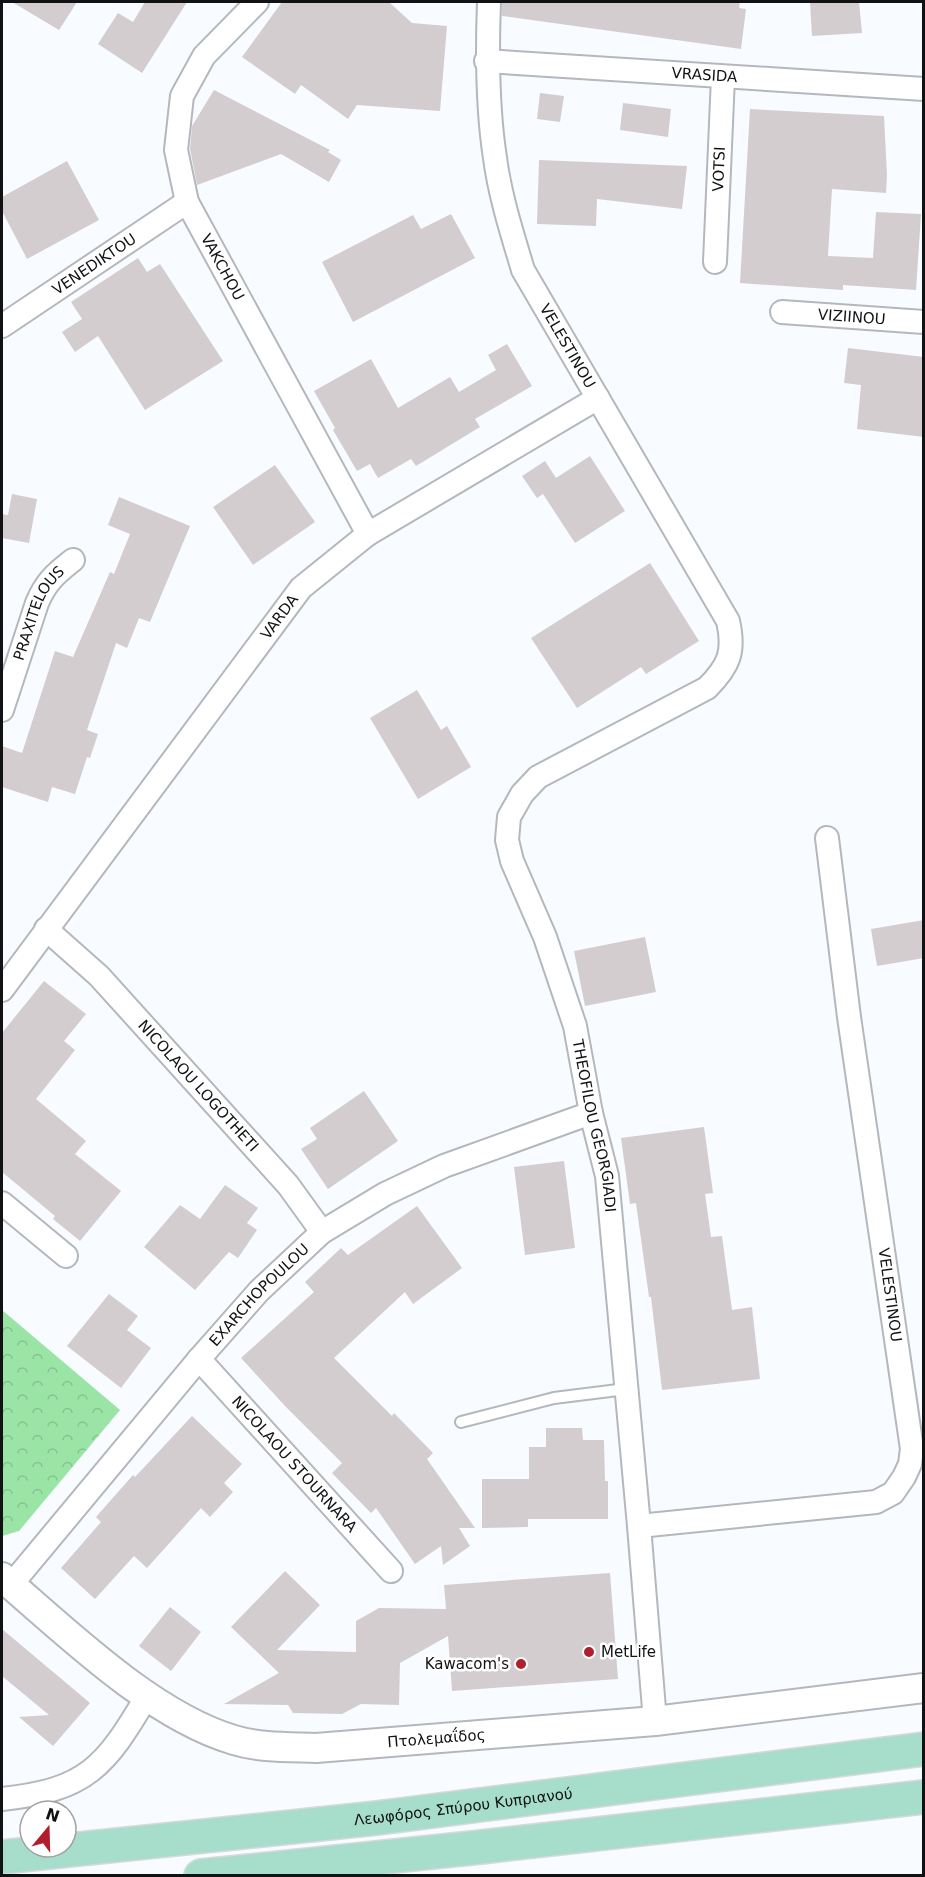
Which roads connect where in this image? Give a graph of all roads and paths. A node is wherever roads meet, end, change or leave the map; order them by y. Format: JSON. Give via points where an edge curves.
{"nodes":[{"id":1,"x":257,"y":2,"type":"edge"},
{"id":2,"x":489,"y":2,"type":"edge"},
{"id":3,"x":486,"y":62,"type":"junction"},
{"id":4,"x":723,"y":77,"type":"junction"},
{"id":5,"x":924,"y":89,"type":"edge"},
{"id":6,"x":187,"y":202,"type":"junction"},
{"id":7,"x":714,"y":262,"type":"dead end"},
{"id":8,"x":782,"y":312,"type":"dead end"},
{"id":9,"x":924,"y":322,"type":"edge"},
{"id":10,"x":2,"y":326,"type":"edge"},
{"id":11,"x":598,"y":398,"type":"junction"},
{"id":12,"x":368,"y":534,"type":"junction"},
{"id":13,"x":73,"y":560,"type":"dead end"},
{"id":14,"x":728,"y":663,"type":"joint"},
{"id":15,"x":2,"y":710,"type":"edge"},
{"id":16,"x":827,"y":838,"type":"dead end"},
{"id":17,"x":46,"y":929,"type":"junction"},
{"id":18,"x":2,"y":990,"type":"edge"},
{"id":19,"x":591,"y":1113,"type":"junction"},
{"id":20,"x":2,"y":1203,"type":"edge"},
{"id":21,"x":322,"y":1232,"type":"junction"},
{"id":22,"x":66,"y":1256,"type":"dead end"},
{"id":23,"x":199,"y":1359,"type":"junction"},
{"id":24,"x":626,"y":1389,"type":"junction"},
{"id":25,"x":461,"y":1422,"type":"dead end"},
{"id":26,"x":639,"y":1526,"type":"junction"},
{"id":27,"x":391,"y":1572,"type":"dead end"},
{"id":28,"x":6,"y":1581,"type":"edge"},
{"id":29,"x":924,"y":1688,"type":"edge"},
{"id":30,"x":147,"y":1696,"type":"junction"},
{"id":31,"x":655,"y":1721,"type":"junction"},
{"id":32,"x":924,"y":1749,"type":"edge"},
{"id":33,"x":924,"y":1797,"type":"edge"},
{"id":34,"x":2,"y":1799,"type":"edge"},
{"id":35,"x":2,"y":1857,"type":"edge"},
{"id":36,"x":201,"y":1875,"type":"edge"}],
"edges":[{"from":1,"to":6,"type":"street","name":"VAKCHOU","via":[[204,56],[182,96],[176,150]]},
{"from":2,"to":3,"type":"street","name":"VELESTINOU"},
{"from":3,"to":4,"type":"street","name":"VRASIDA"},
{"from":3,"to":11,"type":"street","name":"VELESTINOU","via":[[495,158],[523,270]]},
{"from":4,"to":5,"type":"street","name":"VRASIDA"},
{"from":4,"to":7,"type":"street","name":"VOTSI"},
{"from":6,"to":10,"type":"street","name":"VENEDIKTOU"},
{"from":6,"to":12,"type":"street","name":"VAKCHOU"},
{"from":8,"to":9,"type":"street","name":"VIZIINOU"},
{"from":11,"to":12,"type":"street","name":"VARDA"},
{"from":11,"to":14,"type":"street","name":"VELESTINOU","via":[[728,621],[732,640]]},
{"from":12,"to":17,"type":"street","name":"VARDA","via":[[301,588]]},
{"from":13,"to":15,"type":"street","name":"PRAXITELOUS","via":[[44,586]]},
{"from":14,"to":19,"type":"street","name":"THEOFILOU GEORGIADI","via":[[706,688],[538,777],[509,817],[507,840],[512,861],[545,937],[575,1026]]},
{"from":16,"to":26,"type":"street","name":"VELESTINOU","via":[[912,1449],[910,1464],[893,1493],[876,1502]]},
{"from":17,"to":18,"type":"street","name":"VARDA"},
{"from":17,"to":21,"type":"street","name":"NICOLAOU LOGOTHETI","via":[[99,976],[288,1185]]},
{"from":19,"to":21,"type":"street","name":"EXARCHOPOULOU","via":[[444,1166],[385,1194]]},
{"from":19,"to":24,"type":"street","name":"THEOFILOU GEORGIADI","via":[[607,1176]]},
{"from":20,"to":22,"type":"street"},
{"from":21,"to":23,"type":"street","name":"EXARCHOPOULOU","via":[[259,1292]]},
{"from":23,"to":27,"type":"street","name":"NICOLAOU STOURNARA"},
{"from":23,"to":28,"type":"street","name":"EXARCHOPOULOU"},
{"from":24,"to":25,"type":"lane","via":[[554,1398]]},
{"from":24,"to":26,"type":"street","name":"THEOFILOU GEORGIADI"},
{"from":26,"to":31,"type":"street","name":"THEOFILOU GEORGIADI"},
{"from":28,"to":30,"type":"street","name":"Πτολεμαΐδος"},
{"from":29,"to":31,"type":"street","name":"Πτολεμαΐδος"},
{"from":30,"to":31,"type":"street","name":"Πτολεμαΐδος","via":[[197,1725],[234,1740],[305,1748]]},
{"from":30,"to":34,"type":"street","via":[[126,1732],[99,1766],[72,1784],[36,1796]]},
{"from":32,"to":35,"type":"main road","name":"Λεωφόρος Σπύρου Κυπριανού","via":[[377,1818]]},
{"from":33,"to":36,"type":"main road"}]}
